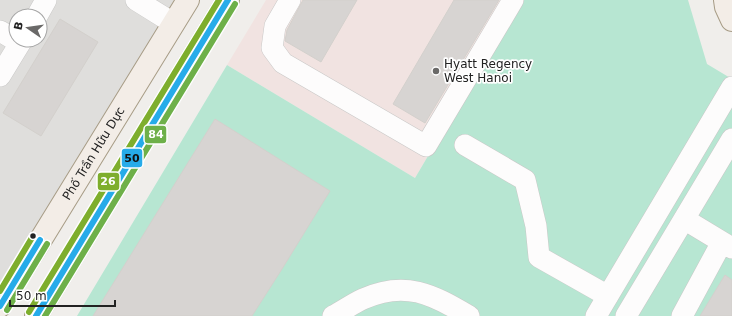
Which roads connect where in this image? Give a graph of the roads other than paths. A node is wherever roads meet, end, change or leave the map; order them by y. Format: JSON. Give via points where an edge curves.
{"nodes":[{"id":1,"x":136,"y":0,"type":"edge"},
{"id":2,"x":188,"y":0,"type":"edge"},
{"id":3,"x":228,"y":0,"type":"edge"},
{"id":4,"x":290,"y":0,"type":"edge"},
{"id":5,"x":513,"y":0,"type":"edge"},
{"id":6,"x":725,"y":0,"type":"edge"},
{"id":7,"x":732,"y":20,"type":"edge"},
{"id":8,"x":173,"y":23,"type":"junction"},
{"id":9,"x":17,"y":48,"type":"edge"},
{"id":10,"x":0,"y":76,"type":"edge"},
{"id":11,"x":732,"y":87,"type":"edge"},
{"id":12,"x":732,"y":139,"type":"edge"},
{"id":13,"x":465,"y":145,"type":"dead end"},
{"id":14,"x":684,"y":219,"type":"junction"},
{"id":15,"x":727,"y":245,"type":"edge"},
{"id":16,"x":608,"y":296,"type":"junction"},
{"id":17,"x":0,"y":306,"type":"edge"},
{"id":18,"x":447,"y":310,"type":"edge"},
{"id":19,"x":36,"y":316,"type":"edge"},
{"id":20,"x":333,"y":316,"type":"edge"},
{"id":21,"x":470,"y":316,"type":"edge"},
{"id":22,"x":596,"y":316,"type":"edge"},
{"id":23,"x":626,"y":316,"type":"edge"},
{"id":24,"x":682,"y":316,"type":"edge"}],
"edges":[{"from":1,"to":8,"type":"street"},
{"from":2,"to":8,"type":"main road","name":"Phố Trần Hữu Dực"},
{"from":3,"to":19,"type":"main road"},
{"from":4,"to":5,"type":"street","via":[[275,26],[272,48],[282,63],[426,146]]},
{"from":6,"to":7,"type":"main road"},
{"from":8,"to":17,"type":"main road","name":"Phố Trần Hữu Dực"},
{"from":9,"to":10,"type":"street"},
{"from":11,"to":16,"type":"street"},
{"from":12,"to":14,"type":"street"},
{"from":13,"to":16,"type":"street","via":[[525,180],[536,226],[540,257]]},
{"from":14,"to":15,"type":"street"},
{"from":14,"to":23,"type":"street"},
{"from":15,"to":24,"type":"street"},
{"from":16,"to":22,"type":"street"},
{"from":18,"to":20,"type":"street","via":[[430,294],[396,290],[362,299]]},
{"from":18,"to":21,"type":"street"}]}
